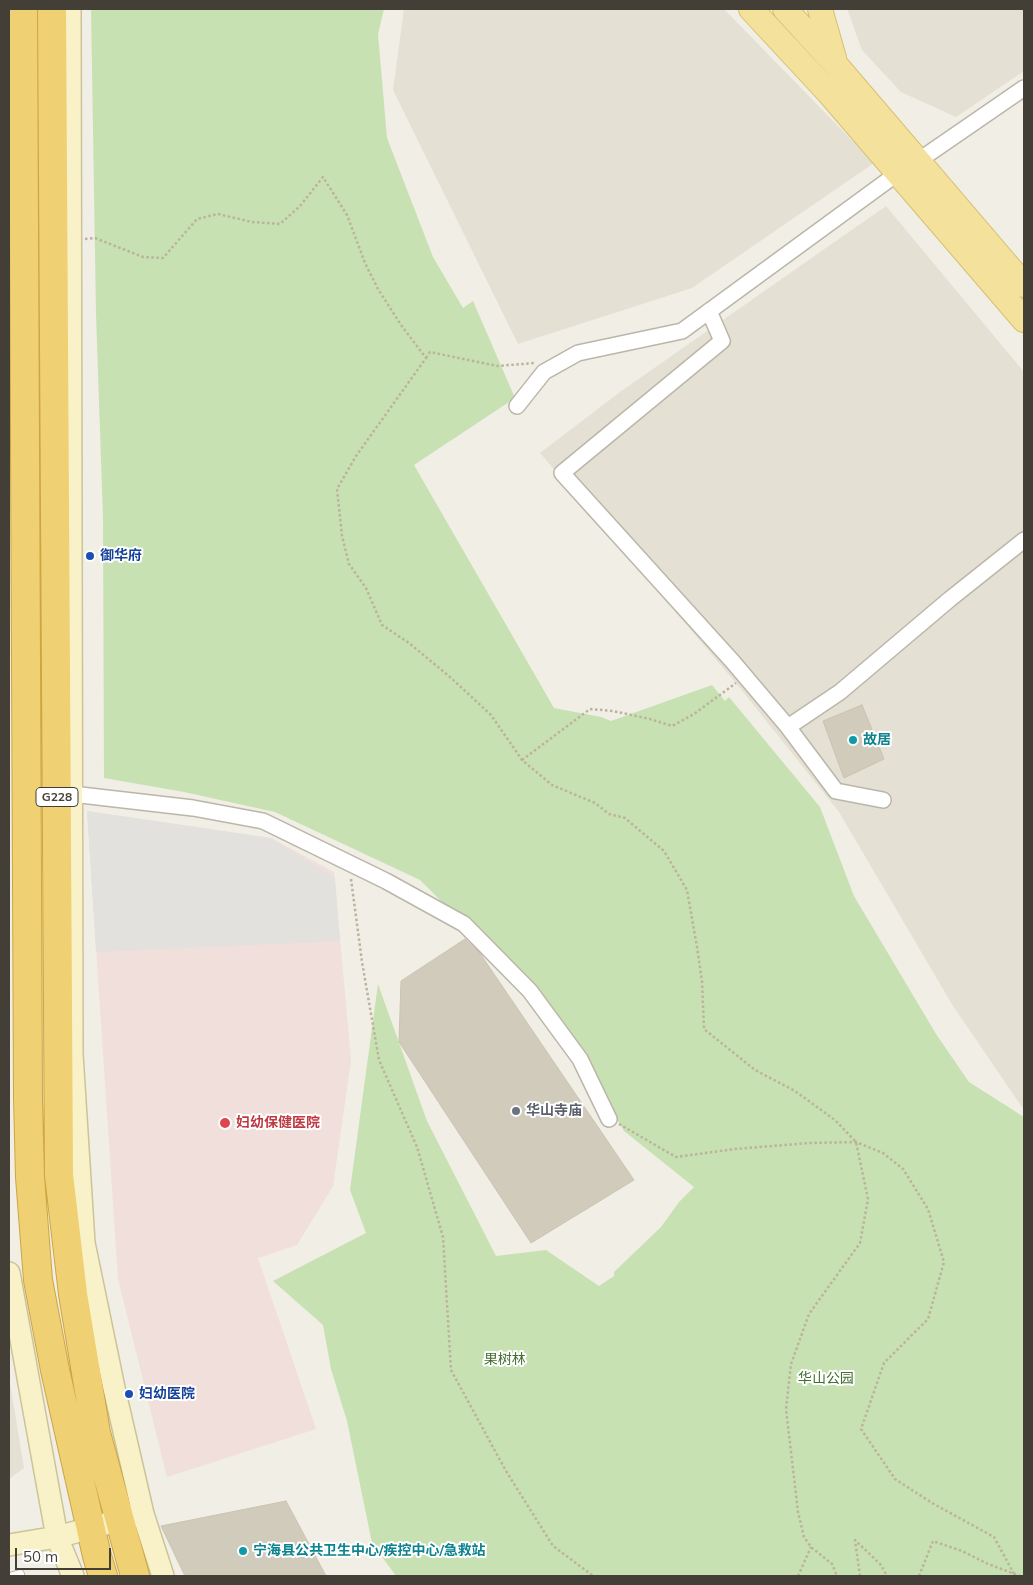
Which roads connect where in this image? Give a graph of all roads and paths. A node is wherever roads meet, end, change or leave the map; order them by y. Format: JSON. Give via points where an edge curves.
{"nodes":[{"id":1,"x":23,"y":9,"type":"edge"},
{"id":2,"x":52,"y":9,"type":"edge"},
{"id":3,"x":70,"y":9,"type":"edge"},
{"id":4,"x":751,"y":9,"type":"edge"},
{"id":5,"x":785,"y":9,"type":"edge"},
{"id":6,"x":820,"y":9,"type":"edge"},
{"id":7,"x":836,"y":65,"type":"junction"},
{"id":8,"x":1024,"y":88,"type":"edge"},
{"id":9,"x":918,"y":161,"type":"junction"},
{"id":10,"x":898,"y":173,"type":"junction"},
{"id":11,"x":71,"y":239,"type":"junction"},
{"id":12,"x":1024,"y":285,"type":"edge"},
{"id":13,"x":709,"y":311,"type":"junction"},
{"id":14,"x":1024,"y":320,"type":"edge"},
{"id":15,"x":426,"y":358,"type":"junction"},
{"id":16,"x":568,"y":358,"type":"junction"},
{"id":17,"x":517,"y":406,"type":"dead end"},
{"id":18,"x":1024,"y":540,"type":"edge"},
{"id":19,"x":17,"y":656,"type":"edge"},
{"id":20,"x":746,"y":677,"type":"junction"},
{"id":21,"x":17,"y":691,"type":"edge"},
{"id":22,"x":788,"y":727,"type":"junction"},
{"id":23,"x":522,"y":760,"type":"junction"},
{"id":24,"x":72,"y":794,"type":"junction"},
{"id":25,"x":883,"y":800,"type":"dead end"},
{"id":26,"x":349,"y":863,"type":"junction"},
{"id":27,"x":609,"y":1119,"type":"joint"},
{"id":28,"x":856,"y":1142,"type":"junction"},
{"id":29,"x":9,"y":1273,"type":"edge"},
{"id":30,"x":131,"y":1517,"type":"junction"},
{"id":31,"x":91,"y":1528,"type":"junction"},
{"id":32,"x":57,"y":1537,"type":"junction"},
{"id":33,"x":9,"y":1545,"type":"edge"},
{"id":34,"x":810,"y":1547,"type":"junction"},
{"id":35,"x":1014,"y":1574,"type":"junction"},
{"id":36,"x":72,"y":1576,"type":"edge"},
{"id":37,"x":103,"y":1576,"type":"edge"},
{"id":38,"x":135,"y":1576,"type":"edge"},
{"id":39,"x":163,"y":1576,"type":"edge"},
{"id":40,"x":593,"y":1576,"type":"edge"},
{"id":41,"x":798,"y":1576,"type":"edge"},
{"id":42,"x":837,"y":1576,"type":"edge"},
{"id":43,"x":860,"y":1576,"type":"edge"},
{"id":44,"x":887,"y":1576,"type":"edge"},
{"id":45,"x":919,"y":1576,"type":"edge"},
{"id":46,"x":1020,"y":1576,"type":"edge"}],
"edges":[{"from":1,"to":19,"type":"highway","number":"G228"},
{"from":2,"to":30,"type":"highway","number":"G228","via":[[59,1175],[73,1294],[96,1433]]},
{"from":3,"to":11,"type":"street"},
{"from":4,"to":10,"type":"main road"},
{"from":5,"to":7,"type":"main road"},
{"from":6,"to":7,"type":"main road"},
{"from":7,"to":9,"type":"main road"},
{"from":8,"to":9,"type":"street"},
{"from":9,"to":10,"type":"street"},
{"from":9,"to":12,"type":"main road"},
{"from":10,"to":13,"type":"street"},
{"from":10,"to":14,"type":"main road"},
{"from":11,"to":15,"type":"path","via":[[95,238],[143,257],[163,258],[197,219],[218,214],[280,224],[300,206],[323,177],[347,215],[378,289]]},
{"from":11,"to":24,"type":"street"},
{"from":13,"to":16,"type":"street","via":[[682,331],[578,353]]},
{"from":13,"to":20,"type":"street","via":[[722,341],[562,473]]},
{"from":15,"to":16,"type":"path","via":[[430,352],[497,366]]},
{"from":15,"to":23,"type":"path","via":[[356,456],[337,489],[342,536],[350,564],[366,588],[382,625],[409,643],[491,715]]},
{"from":16,"to":17,"type":"street","via":[[544,372]]},
{"from":18,"to":22,"type":"street","via":[[840,692]]},
{"from":19,"to":21,"type":"highway","number":"G228"},
{"from":20,"to":22,"type":"street"},
{"from":20,"to":23,"type":"path","via":[[672,726],[613,711],[590,709]]},
{"from":21,"to":31,"type":"highway","number":"G228","via":[[30,1177],[38,1280]]},
{"from":22,"to":25,"type":"street","via":[[836,791]]},
{"from":23,"to":28,"type":"path","via":[[552,785],[595,803],[609,814],[624,818],[664,851],[687,890],[702,981],[704,1029],[754,1070],[795,1091],[835,1120]]},
{"from":24,"to":26,"type":"street","via":[[193,808],[262,821]]},
{"from":24,"to":30,"type":"street","via":[[72,1054],[84,1243],[114,1388]]},
{"from":26,"to":27,"type":"street","via":[[464,924],[530,991],[580,1059]]},
{"from":26,"to":40,"type":"path","via":[[379,1060],[417,1147],[443,1237],[451,1370],[506,1471],[553,1546]]},
{"from":27,"to":28,"type":"path","via":[[676,1157],[800,1143]]},
{"from":28,"to":34,"type":"path","via":[[868,1199],[860,1244],[809,1314],[791,1364],[786,1409],[797,1502],[804,1537]]},
{"from":28,"to":35,"type":"path","via":[[883,1153],[903,1169],[928,1209],[944,1262],[928,1319],[884,1363],[861,1429],[895,1479],[994,1537]]},
{"from":29,"to":32,"type":"street"},
{"from":30,"to":31,"type":"street"},
{"from":30,"to":38,"type":"highway","number":"G228"},
{"from":30,"to":39,"type":"street"},
{"from":31,"to":32,"type":"street"},
{"from":31,"to":37,"type":"highway","number":"G228"},
{"from":32,"to":33,"type":"street"},
{"from":32,"to":36,"type":"street"},
{"from":34,"to":41,"type":"path"},
{"from":34,"to":42,"type":"path","via":[[832,1564]]},
{"from":35,"to":45,"type":"path","via":[[933,1541]]},
{"from":35,"to":46,"type":"path"},
{"from":43,"to":44,"type":"path","via":[[855,1540],[881,1565]]}]}
